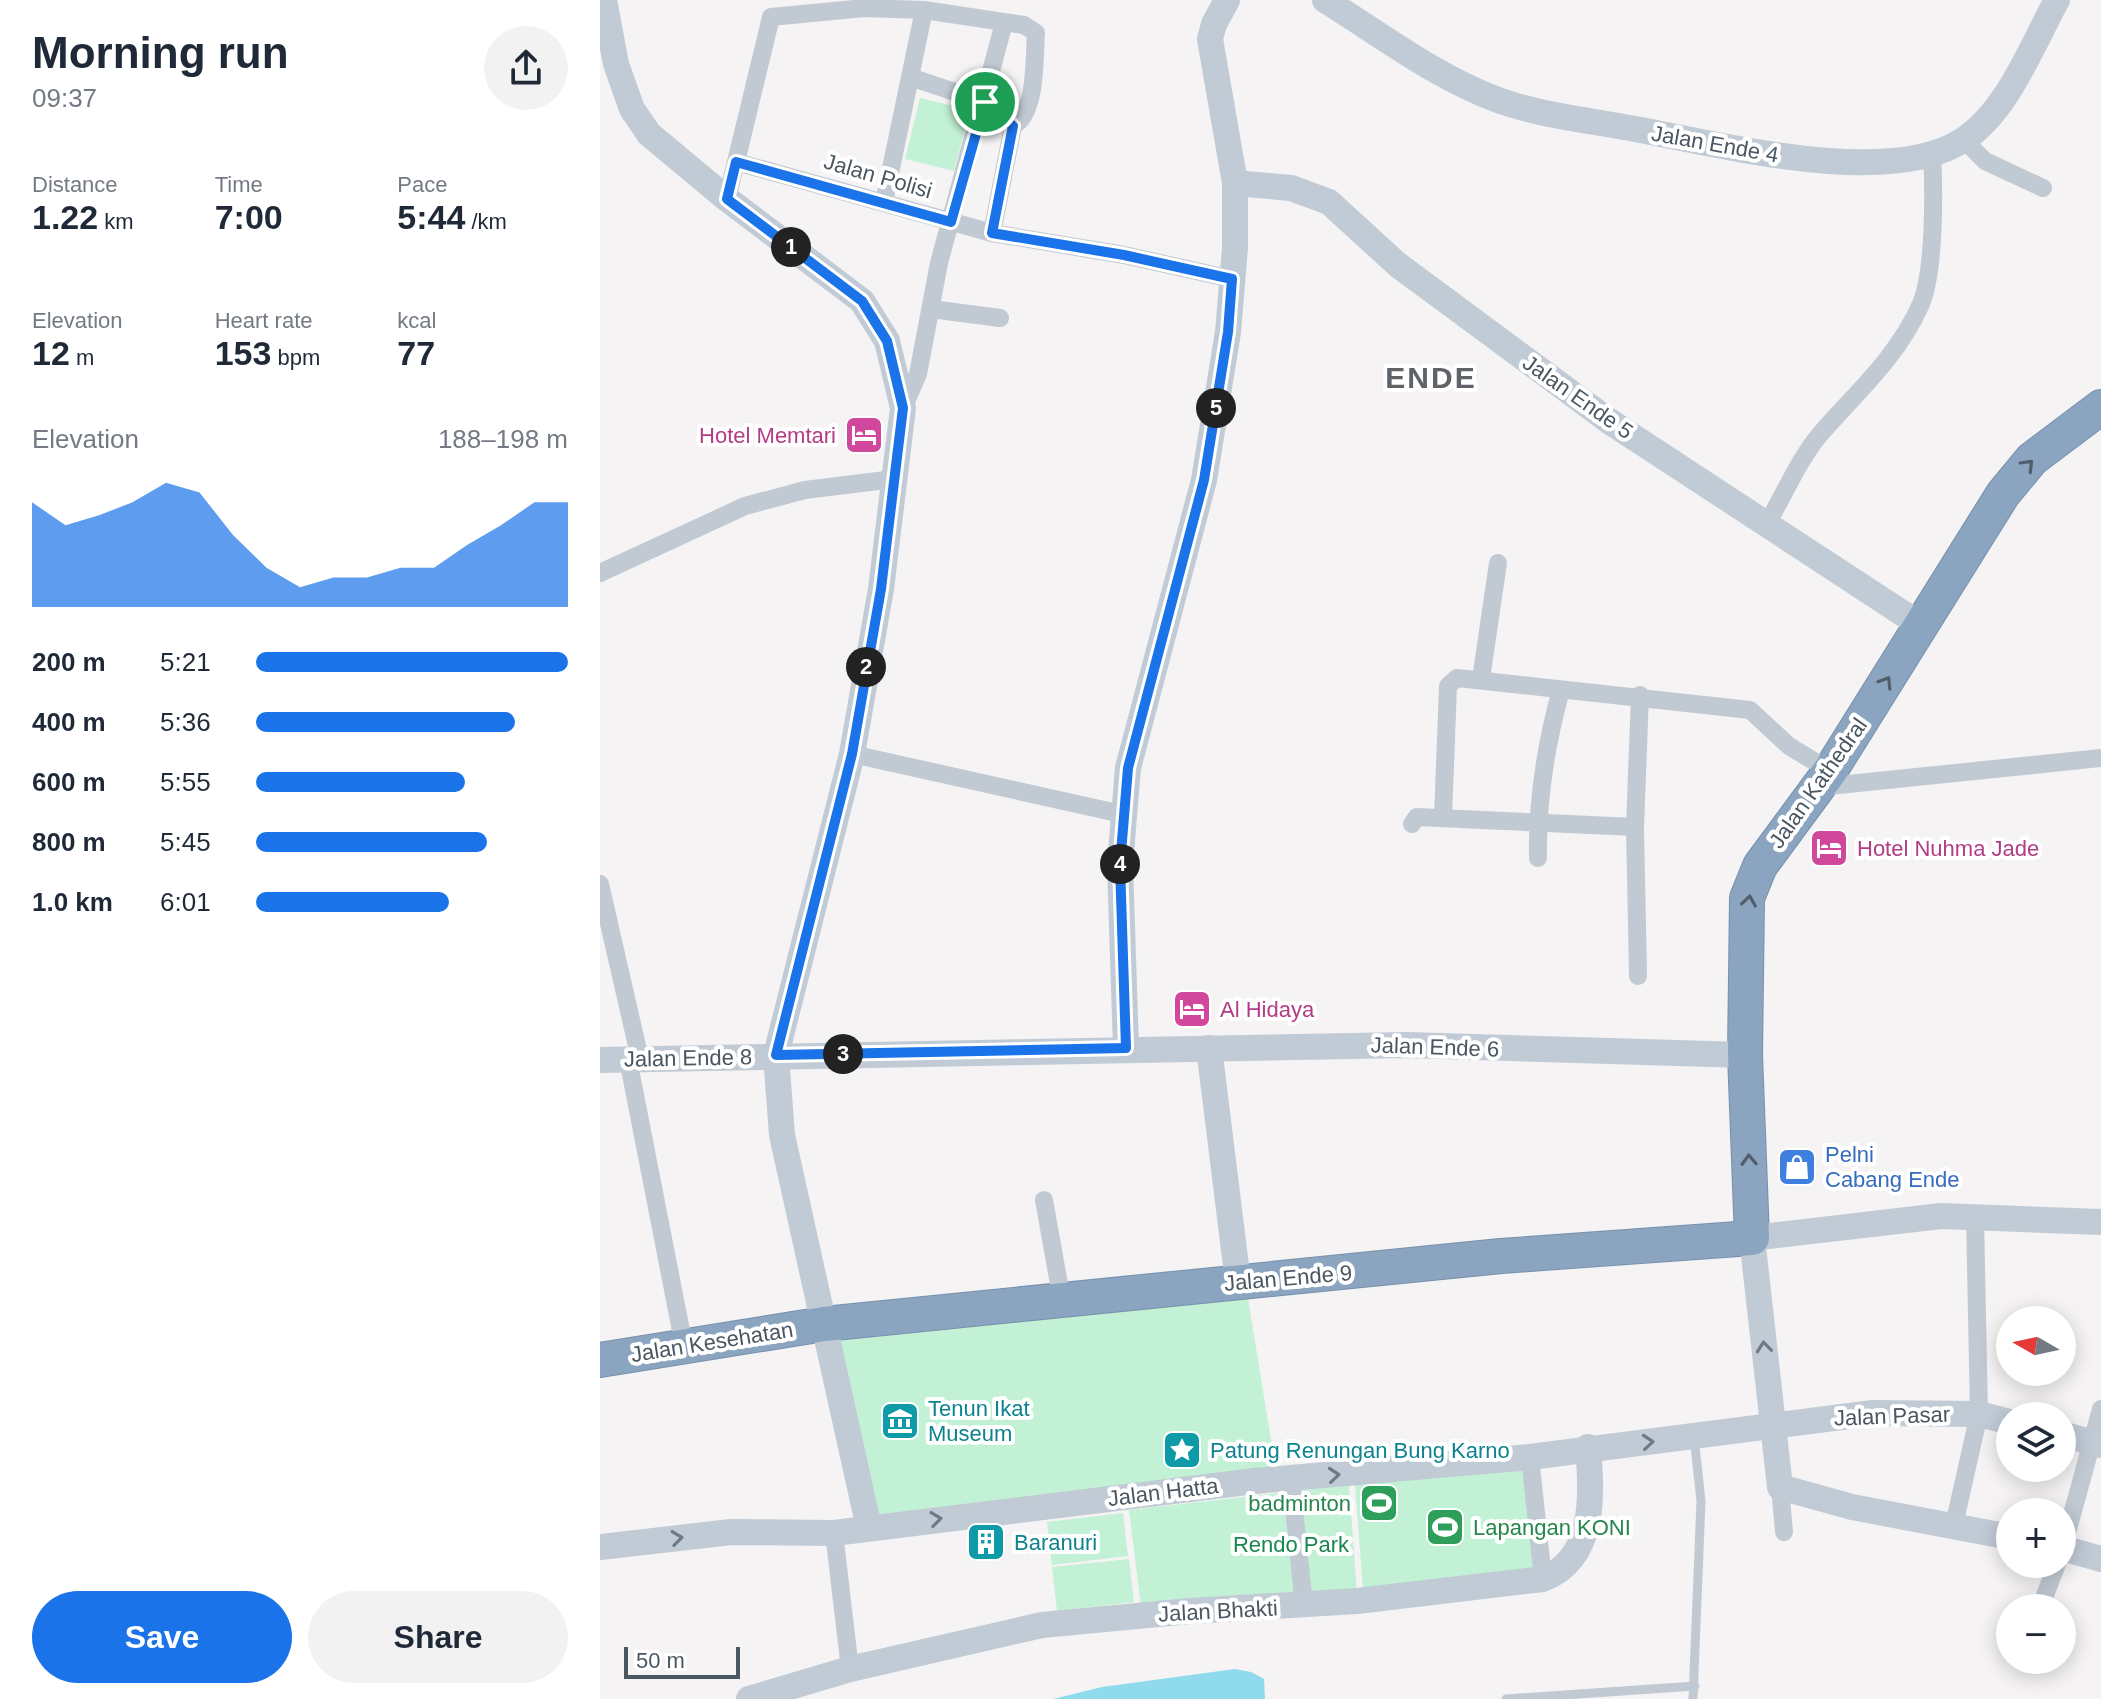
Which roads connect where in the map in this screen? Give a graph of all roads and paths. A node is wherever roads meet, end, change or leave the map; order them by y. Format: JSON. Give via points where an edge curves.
{"nodes":[{"id":1,"x":1227,"y":0,"type":"edge"},
{"id":2,"x":1325,"y":0,"type":"edge"},
{"id":3,"x":2057,"y":0,"type":"edge"},
{"id":4,"x":603,"y":7,"type":"edge"},
{"id":5,"x":924,"y":10,"type":"junction"},
{"id":6,"x":1004,"y":23,"type":"junction"},
{"id":7,"x":910,"y":77,"type":"junction"},
{"id":8,"x":985,"y":102,"type":"junction"},
{"id":9,"x":1013,"y":126,"type":"junction"},
{"id":10,"x":1964,"y":140,"type":"junction"},
{"id":11,"x":1932,"y":153,"type":"junction"},
{"id":12,"x":736,"y":162,"type":"junction"},
{"id":13,"x":1235,"y":183,"type":"junction"},
{"id":14,"x":2043,"y":188,"type":"dead end"},
{"id":15,"x":727,"y":199,"type":"junction"},
{"id":16,"x":884,"y":202,"type":"junction"},
{"id":17,"x":951,"y":222,"type":"junction"},
{"id":18,"x":992,"y":233,"type":"junction"},
{"id":19,"x":1232,"y":279,"type":"junction"},
{"id":20,"x":931,"y":309,"type":"junction"},
{"id":21,"x":1000,"y":318,"type":"dead end"},
{"id":22,"x":2101,"y":407,"type":"edge"},
{"id":23,"x":903,"y":408,"type":"junction"},
{"id":24,"x":894,"y":479,"type":"junction"},
{"id":25,"x":1768,"y":522,"type":"junction"},
{"id":26,"x":1498,"y":563,"type":"dead end"},
{"id":27,"x":600,"y":573,"type":"edge"},
{"id":28,"x":1922,"y":626,"type":"junction"},
{"id":29,"x":1481,"y":679,"type":"junction"},
{"id":30,"x":1561,"y":690,"type":"junction"},
{"id":31,"x":1640,"y":695,"type":"junction"},
{"id":32,"x":852,"y":754,"type":"junction"},
{"id":33,"x":2101,"y":758,"type":"edge"},
{"id":34,"x":1825,"y":779,"type":"junction"},
{"id":35,"x":1122,"y":814,"type":"junction"},
{"id":36,"x":1443,"y":818,"type":"junction"},
{"id":37,"x":1538,"y":823,"type":"junction"},
{"id":38,"x":1412,"y":824,"type":"dead end"},
{"id":39,"x":1635,"y":827,"type":"junction"},
{"id":40,"x":1538,"y":858,"type":"dead end"},
{"id":41,"x":600,"y":884,"type":"edge"},
{"id":42,"x":1638,"y":976,"type":"dead end"},
{"id":43,"x":1126,"y":1048,"type":"junction"},
{"id":44,"x":1209,"y":1048,"type":"junction"},
{"id":45,"x":776,"y":1055,"type":"junction"},
{"id":46,"x":1745,"y":1055,"type":"junction"},
{"id":47,"x":634,"y":1059,"type":"junction"},
{"id":48,"x":600,"y":1060,"type":"edge"},
{"id":49,"x":1044,"y":1200,"type":"dead end"},
{"id":50,"x":1975,"y":1216,"type":"junction"},
{"id":51,"x":2101,"y":1222,"type":"edge"},
{"id":52,"x":1752,"y":1238,"type":"junction"},
{"id":53,"x":1238,"y":1282,"type":"junction"},
{"id":54,"x":1062,"y":1301,"type":"junction"},
{"id":55,"x":824,"y":1324,"type":"junction"},
{"id":56,"x":684,"y":1346,"type":"junction"},
{"id":57,"x":600,"y":1360,"type":"edge"},
{"id":58,"x":2101,"y":1409,"type":"edge"},
{"id":59,"x":1979,"y":1414,"type":"junction"},
{"id":60,"x":1996,"y":1418,"type":"edge"},
{"id":61,"x":1772,"y":1425,"type":"junction"},
{"id":62,"x":1694,"y":1437,"type":"junction"},
{"id":63,"x":2076,"y":1438,"type":"edge"},
{"id":64,"x":2097,"y":1443,"type":"edge"},
{"id":65,"x":1588,"y":1447,"type":"junction"},
{"id":66,"x":1530,"y":1457,"type":"junction"},
{"id":67,"x":1291,"y":1479,"type":"junction"},
{"id":68,"x":1780,"y":1487,"type":"junction"},
{"id":69,"x":2076,"y":1507,"type":"edge"},
{"id":70,"x":1954,"y":1525,"type":"junction"},
{"id":71,"x":869,"y":1528,"type":"junction"},
{"id":72,"x":1784,"y":1532,"type":"dead end"},
{"id":73,"x":834,"y":1533,"type":"junction"},
{"id":74,"x":1996,"y":1534,"type":"edge"},
{"id":75,"x":600,"y":1547,"type":"edge"},
{"id":76,"x":2076,"y":1555,"type":"edge"},
{"id":77,"x":2101,"y":1559,"type":"edge"},
{"id":78,"x":1543,"y":1579,"type":"junction"},
{"id":79,"x":1304,"y":1606,"type":"junction"},
{"id":80,"x":850,"y":1669,"type":"junction"},
{"id":81,"x":1695,"y":1686,"type":"junction"},
{"id":82,"x":1597,"y":1696,"type":"edge"},
{"id":83,"x":749,"y":1699,"type":"edge"},
{"id":84,"x":1506,"y":1699,"type":"edge"},
{"id":85,"x":1693,"y":1699,"type":"edge"}],
"edges":[{"from":1,"to":13,"type":"street","via":[[1210,39]]},
{"from":2,"to":11,"type":"street","name":"Jalan Ende 4","via":[[1466,86],[1538,112],[1813,161],[1865,162]]},
{"from":3,"to":10,"type":"street","name":"Jalan Ende 4","via":[[2004,95]]},
{"from":4,"to":15,"type":"street","via":[[632,109],[649,134]]},
{"from":5,"to":6,"type":"street"},
{"from":5,"to":7,"type":"street"},
{"from":5,"to":12,"type":"street","via":[[864,8],[771,17]]},
{"from":6,"to":8,"type":"street"},
{"from":6,"to":9,"type":"street","via":[[1024,25],[1036,33],[1025,114]]},
{"from":7,"to":8,"type":"street"},
{"from":7,"to":16,"type":"street"},
{"from":8,"to":9,"type":"street"},
{"from":8,"to":17,"type":"street"},
{"from":9,"to":18,"type":"street"},
{"from":10,"to":11,"type":"street","name":"Jalan Ende 4"},
{"from":10,"to":14,"type":"street","via":[[1985,161]]},
{"from":11,"to":25,"type":"street","via":[[1931,229],[1921,303],[1892,355],[1820,433]]},
{"from":12,"to":15,"type":"street"},
{"from":12,"to":16,"type":"street","name":"Jalan Polisi"},
{"from":13,"to":19,"type":"street"},
{"from":13,"to":25,"type":"street","name":"Jalan Ende 5","via":[[1291,188],[1329,202],[1398,265],[1563,387]]},
{"from":15,"to":23,"type":"street","via":[[862,301],[887,341]]},
{"from":16,"to":17,"type":"street","name":"Jalan Polisi"},
{"from":17,"to":18,"type":"street","name":"Jalan Polisi"},
{"from":17,"to":20,"type":"street"},
{"from":18,"to":19,"type":"street","name":"Jalan Polisi"},
{"from":19,"to":35,"type":"street","via":[[1204,480],[1135,738]]},
{"from":20,"to":21,"type":"street"},
{"from":20,"to":23,"type":"street","via":[[918,374]]},
{"from":28,"to":22,"type":"highway","name":"Jalan Kathedral","one_way":true,"via":[[2003,494],[2032,459]]},
{"from":23,"to":24,"type":"street"},
{"from":24,"to":27,"type":"street","via":[[805,490],[745,506]]},
{"from":24,"to":32,"type":"street"},
{"from":25,"to":28,"type":"street","name":"Jalan Ende 5"},
{"from":26,"to":29,"type":"street"},
{"from":34,"to":28,"type":"highway","name":"Jalan Kathedral","one_way":true},
{"from":29,"to":30,"type":"street"},
{"from":29,"to":36,"type":"street","via":[[1457,678],[1448,686]]},
{"from":30,"to":31,"type":"street"},
{"from":30,"to":37,"type":"street"},
{"from":31,"to":34,"type":"street","via":[[1750,710]]},
{"from":31,"to":39,"type":"street"},
{"from":32,"to":35,"type":"street"},
{"from":32,"to":45,"type":"street"},
{"from":33,"to":34,"type":"street"},
{"from":46,"to":34,"type":"highway","name":"Jalan Kathedral","one_way":true,"via":[[1747,898],[1760,866]]},
{"from":35,"to":43,"type":"street"},
{"from":36,"to":37,"type":"street"},
{"from":36,"to":38,"type":"street","via":[[1417,817]]},
{"from":37,"to":39,"type":"street"},
{"from":37,"to":40,"type":"street"},
{"from":39,"to":42,"type":"street"},
{"from":41,"to":47,"type":"street"},
{"from":43,"to":44,"type":"street","name":"Jalan Ende 6"},
{"from":43,"to":45,"type":"street","name":"Jalan Ende 8"},
{"from":44,"to":46,"type":"street","name":"Jalan Ende 6","via":[[1406,1045]]},
{"from":44,"to":53,"type":"street"},
{"from":45,"to":47,"type":"street","name":"Jalan Ende 8"},
{"from":45,"to":55,"type":"street","via":[[782,1135]]},
{"from":52,"to":46,"type":"highway","name":"Jalan Kathedral","one_way":true},
{"from":47,"to":48,"type":"street","name":"Jalan Ende 8"},
{"from":47,"to":56,"type":"street"},
{"from":49,"to":54,"type":"street"},
{"from":50,"to":51,"type":"street"},
{"from":50,"to":52,"type":"street"},
{"from":50,"to":59,"type":"street"},
{"from":52,"to":53,"type":"highway","name":"Jalan Ende 9"},
{"from":61,"to":52,"type":"street","one_way":true},
{"from":53,"to":54,"type":"highway","name":"Jalan Ende 9"},
{"from":54,"to":55,"type":"highway","name":"Jalan Ende 9"},
{"from":55,"to":56,"type":"highway","name":"Jalan Kesehatan"},
{"from":55,"to":71,"type":"street"},
{"from":56,"to":57,"type":"highway","name":"Jalan Kesehatan"},
{"from":58,"to":64,"type":"street"},
{"from":59,"to":60,"type":"street","name":"Jalan Pasar"},
{"from":59,"to":61,"type":"street","name":"Jalan Pasar","via":[[1873,1413]]},
{"from":59,"to":70,"type":"street"},
{"from":61,"to":62,"type":"street","name":"Jalan Hatta"},
{"from":61,"to":68,"type":"street"},
{"from":65,"to":62,"type":"street","name":"Jalan Hatta","one_way":true},
{"from":62,"to":81,"type":"lane","via":[[1701,1501]]},
{"from":63,"to":64,"type":"street"},
{"from":64,"to":69,"type":"street"},
{"from":65,"to":66,"type":"street","name":"Jalan Hatta"},
{"from":65,"to":78,"type":"street","via":[[1590,1507],[1584,1537],[1563,1569]]},
{"from":67,"to":66,"type":"street","name":"Jalan Hatta","one_way":true},
{"from":66,"to":78,"type":"street"},
{"from":71,"to":67,"type":"street","name":"Jalan Hatta","one_way":true},
{"from":67,"to":79,"type":"street"},
{"from":68,"to":70,"type":"street","via":[[1852,1507]]},
{"from":68,"to":72,"type":"street"},
{"from":70,"to":74,"type":"street"},
{"from":71,"to":73,"type":"street","name":"Jalan Hatta"},
{"from":75,"to":73,"type":"street","name":"Jalan Hatta","one_way":true,"via":[[731,1532]]},
{"from":73,"to":80,"type":"street"},
{"from":76,"to":77,"type":"street"},
{"from":78,"to":79,"type":"street","name":"Jalan Bhakti"},
{"from":79,"to":80,"type":"street","name":"Jalan Bhakti","via":[[1066,1622]]},
{"from":80,"to":83,"type":"street","name":"Jalan Bhakti"},
{"from":81,"to":82,"type":"lane"},
{"from":81,"to":85,"type":"lane"},
{"from":82,"to":84,"type":"lane"}]}
